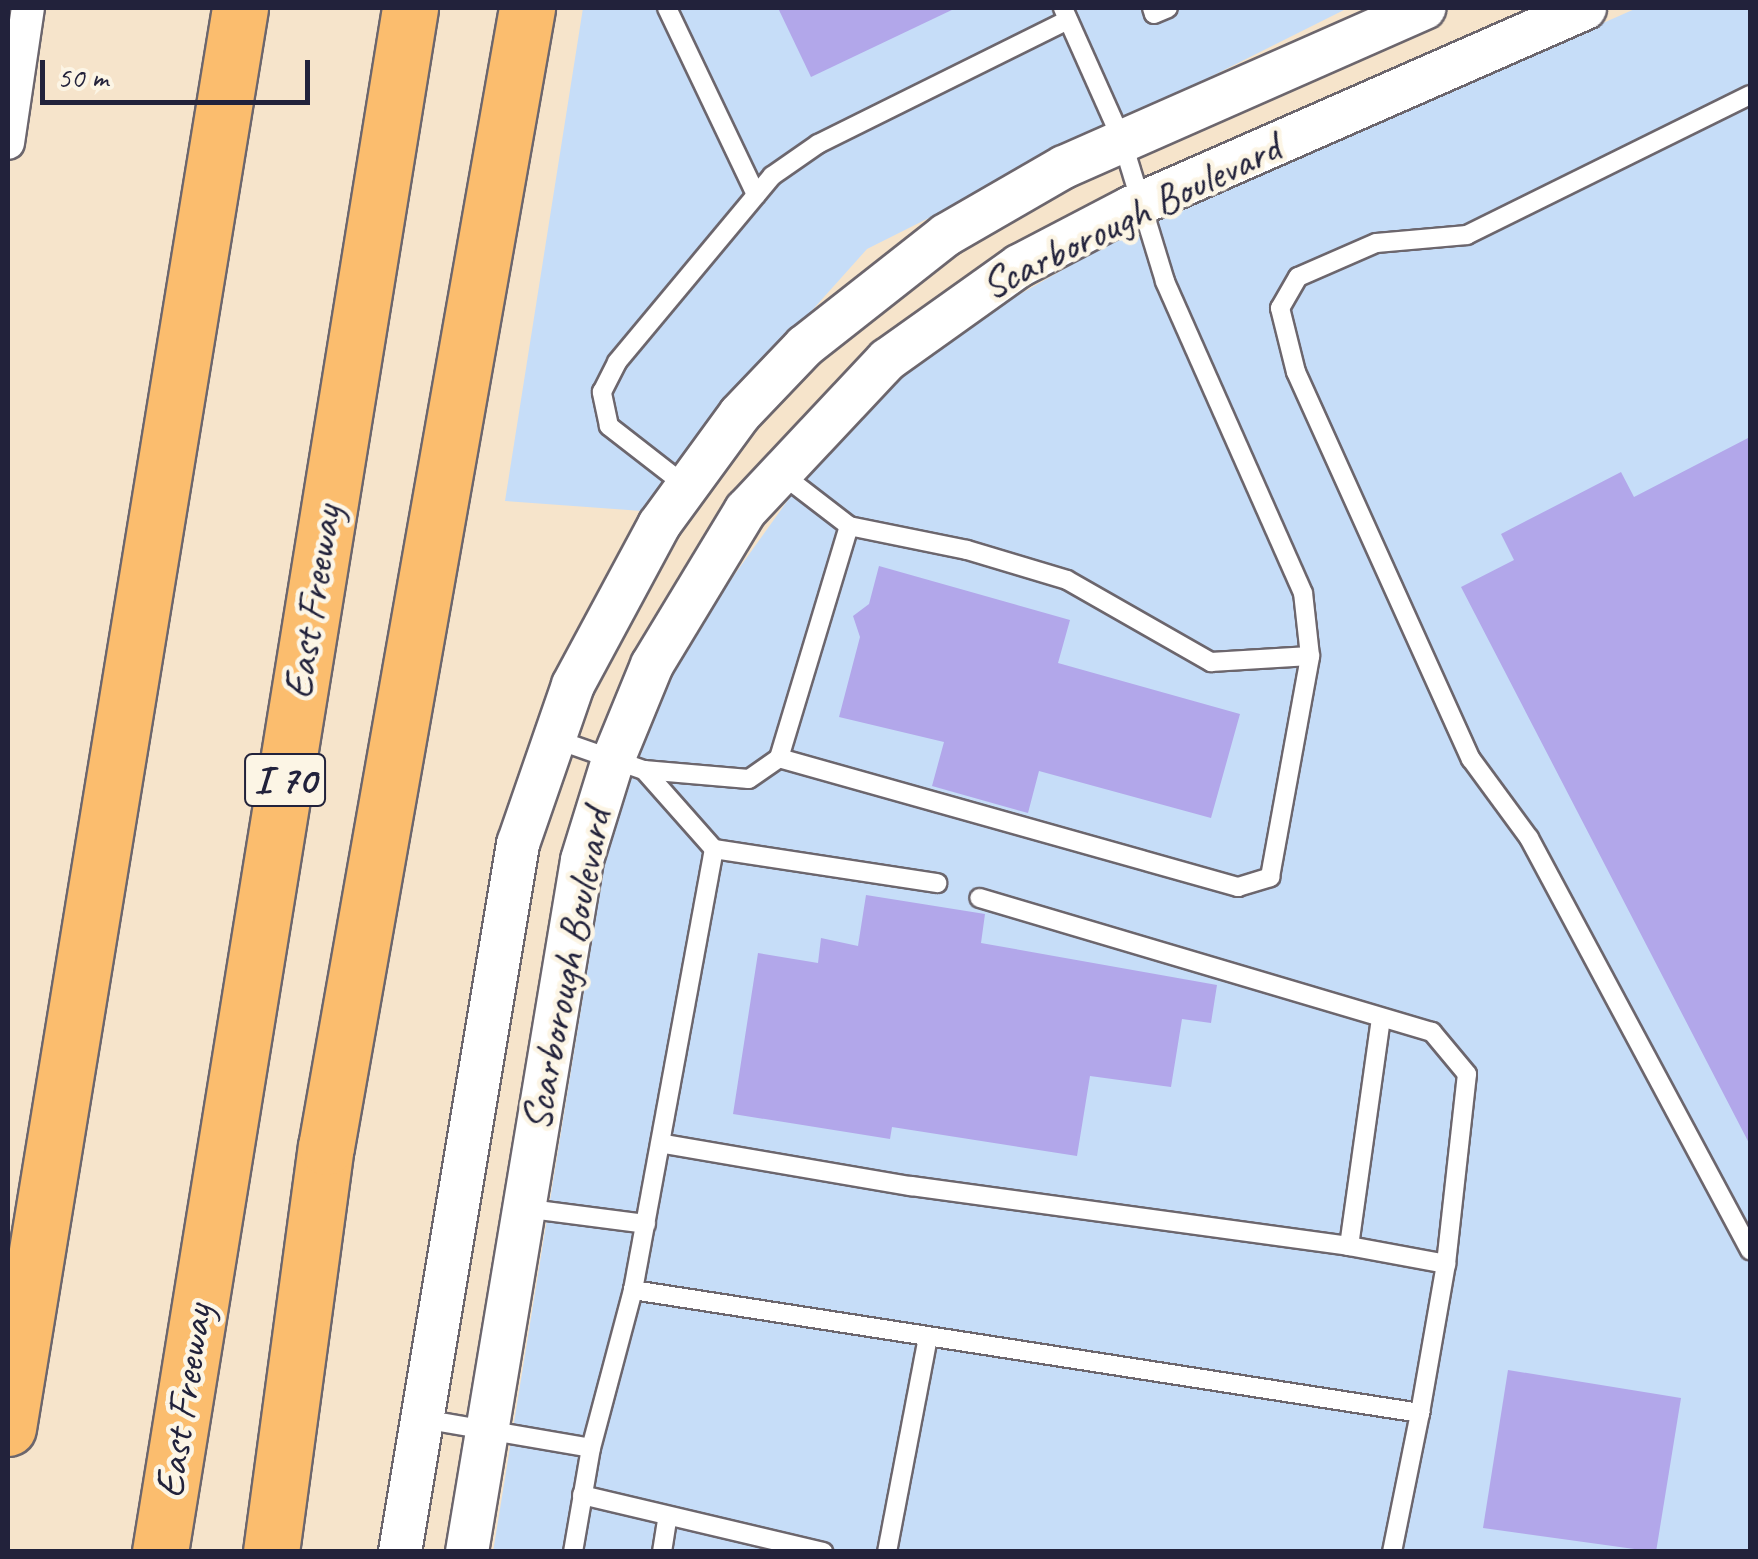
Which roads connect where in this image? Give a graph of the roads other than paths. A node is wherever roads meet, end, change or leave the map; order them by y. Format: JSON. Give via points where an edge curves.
{"nodes":[{"id":1,"x":28,"y":8,"type":"edge"},
{"id":2,"x":240,"y":8,"type":"edge"},
{"id":3,"x":410,"y":8,"type":"edge"},
{"id":4,"x":526,"y":8,"type":"edge"},
{"id":5,"x":667,"y":8,"type":"edge"},
{"id":6,"x":1152,"y":8,"type":"edge"},
{"id":7,"x":1168,"y":8,"type":"edge"},
{"id":8,"x":1425,"y":8,"type":"edge"},
{"id":9,"x":1585,"y":8,"type":"edge"},
{"id":10,"x":1066,"y":14,"type":"edge"},
{"id":11,"x":1750,"y":95,"type":"edge"},
{"id":12,"x":1122,"y":140,"type":"junction"},
{"id":13,"x":8,"y":143,"type":"edge"},
{"id":14,"x":756,"y":195,"type":"junction"},
{"id":15,"x":1142,"y":204,"type":"junction"},
{"id":16,"x":778,"y":471,"type":"junction"},
{"id":17,"x":686,"y":486,"type":"junction"},
{"id":18,"x":849,"y":526,"type":"junction"},
{"id":19,"x":1310,"y":656,"type":"junction"},
{"id":20,"x":551,"y":738,"type":"junction"},
{"id":21,"x":779,"y":758,"type":"junction"},
{"id":22,"x":629,"y":765,"type":"junction"},
{"id":23,"x":714,"y":849,"type":"junction"},
{"id":24,"x":936,"y":883,"type":"dead end"},
{"id":25,"x":979,"y":898,"type":"dead end"},
{"id":26,"x":1381,"y":1018,"type":"junction"},
{"id":27,"x":664,"y":1144,"type":"junction"},
{"id":28,"x":522,"y":1208,"type":"junction"},
{"id":29,"x":646,"y":1224,"type":"junction"},
{"id":30,"x":1349,"y":1246,"type":"junction"},
{"id":31,"x":1750,"y":1250,"type":"edge"},
{"id":32,"x":1446,"y":1264,"type":"junction"},
{"id":33,"x":633,"y":1290,"type":"junction"},
{"id":34,"x":928,"y":1338,"type":"junction"},
{"id":35,"x":1420,"y":1413,"type":"junction"},
{"id":36,"x":422,"y":1419,"type":"junction"},
{"id":37,"x":8,"y":1428,"type":"edge"},
{"id":38,"x":487,"y":1430,"type":"junction"},
{"id":39,"x":590,"y":1448,"type":"junction"},
{"id":40,"x":582,"y":1494,"type":"junction"},
{"id":41,"x":668,"y":1519,"type":"junction"},
{"id":42,"x":160,"y":1552,"type":"edge"},
{"id":43,"x":271,"y":1552,"type":"edge"},
{"id":44,"x":400,"y":1552,"type":"edge"},
{"id":45,"x":467,"y":1552,"type":"edge"},
{"id":46,"x":572,"y":1552,"type":"edge"},
{"id":47,"x":662,"y":1552,"type":"edge"},
{"id":48,"x":823,"y":1552,"type":"edge"},
{"id":49,"x":887,"y":1552,"type":"edge"},
{"id":50,"x":1392,"y":1552,"type":"edge"}],
"edges":[{"from":1,"to":13,"type":"street"},
{"from":2,"to":37,"type":"highway"},
{"from":3,"to":42,"type":"highway","name":"East Freeway","number":"I 70"},
{"from":4,"to":43,"type":"highway","via":[[326,1147]]},
{"from":5,"to":14,"type":"lane"},
{"from":6,"to":7,"type":"lane","via":[[1154,14]]},
{"from":8,"to":12,"type":"street","name":"Scarborough Boulevard"},
{"from":9,"to":15,"type":"street","name":"Scarborough Boulevard"},
{"from":10,"to":12,"type":"lane"},
{"from":10,"to":14,"type":"lane","via":[[818,144]]},
{"from":11,"to":31,"type":"lane","via":[[1467,235],[1376,242],[1298,277],[1280,308],[1296,372],[1471,759],[1529,838]]},
{"from":12,"to":15,"type":"lane"},
{"from":12,"to":17,"type":"street","name":"Scarborough Boulevard","via":[[1005,198],[874,287],[771,380]]},
{"from":14,"to":17,"type":"lane","via":[[618,362],[602,392],[610,426]]},
{"from":15,"to":16,"type":"street","name":"Scarborough Boulevard","via":[[1019,266],[957,306],[886,360]]},
{"from":15,"to":19,"type":"lane","via":[[1165,281],[1303,592]]},
{"from":16,"to":18,"type":"lane"},
{"from":16,"to":22,"type":"street","name":"Scarborough Boulevard","via":[[696,586],[652,665]]},
{"from":17,"to":20,"type":"street","name":"Scarborough Boulevard","via":[[604,618]]},
{"from":18,"to":19,"type":"lane","via":[[967,550],[1067,580],[1211,662]]},
{"from":18,"to":21,"type":"lane"},
{"from":19,"to":21,"type":"lane","via":[[1270,877],[1238,887]]},
{"from":20,"to":22,"type":"lane"},
{"from":20,"to":36,"type":"street","name":"Scarborough Boulevard","via":[[507,891]]},
{"from":21,"to":22,"type":"lane","via":[[748,778]]},
{"from":22,"to":23,"type":"lane"},
{"from":22,"to":28,"type":"street","name":"Scarborough Boulevard","via":[[571,910]]},
{"from":23,"to":24,"type":"lane"},
{"from":23,"to":27,"type":"lane"},
{"from":25,"to":26,"type":"lane"},
{"from":26,"to":30,"type":"lane"},
{"from":26,"to":32,"type":"lane","via":[[1432,1032],[1467,1074]]},
{"from":27,"to":29,"type":"lane"},
{"from":27,"to":30,"type":"lane","via":[[911,1186]]},
{"from":28,"to":29,"type":"lane"},
{"from":28,"to":38,"type":"street","name":"Scarborough Boulevard"},
{"from":29,"to":33,"type":"lane"},
{"from":30,"to":32,"type":"lane"},
{"from":32,"to":35,"type":"lane"},
{"from":33,"to":34,"type":"lane"},
{"from":33,"to":39,"type":"lane"},
{"from":34,"to":35,"type":"lane"},
{"from":34,"to":49,"type":"lane"},
{"from":35,"to":50,"type":"lane"},
{"from":36,"to":38,"type":"lane"},
{"from":36,"to":44,"type":"street","name":"Scarborough Boulevard"},
{"from":38,"to":39,"type":"lane"},
{"from":38,"to":45,"type":"street","name":"Scarborough Boulevard"},
{"from":39,"to":40,"type":"lane"},
{"from":40,"to":41,"type":"lane"},
{"from":40,"to":46,"type":"lane"},
{"from":41,"to":47,"type":"lane"},
{"from":41,"to":48,"type":"lane"}]}
